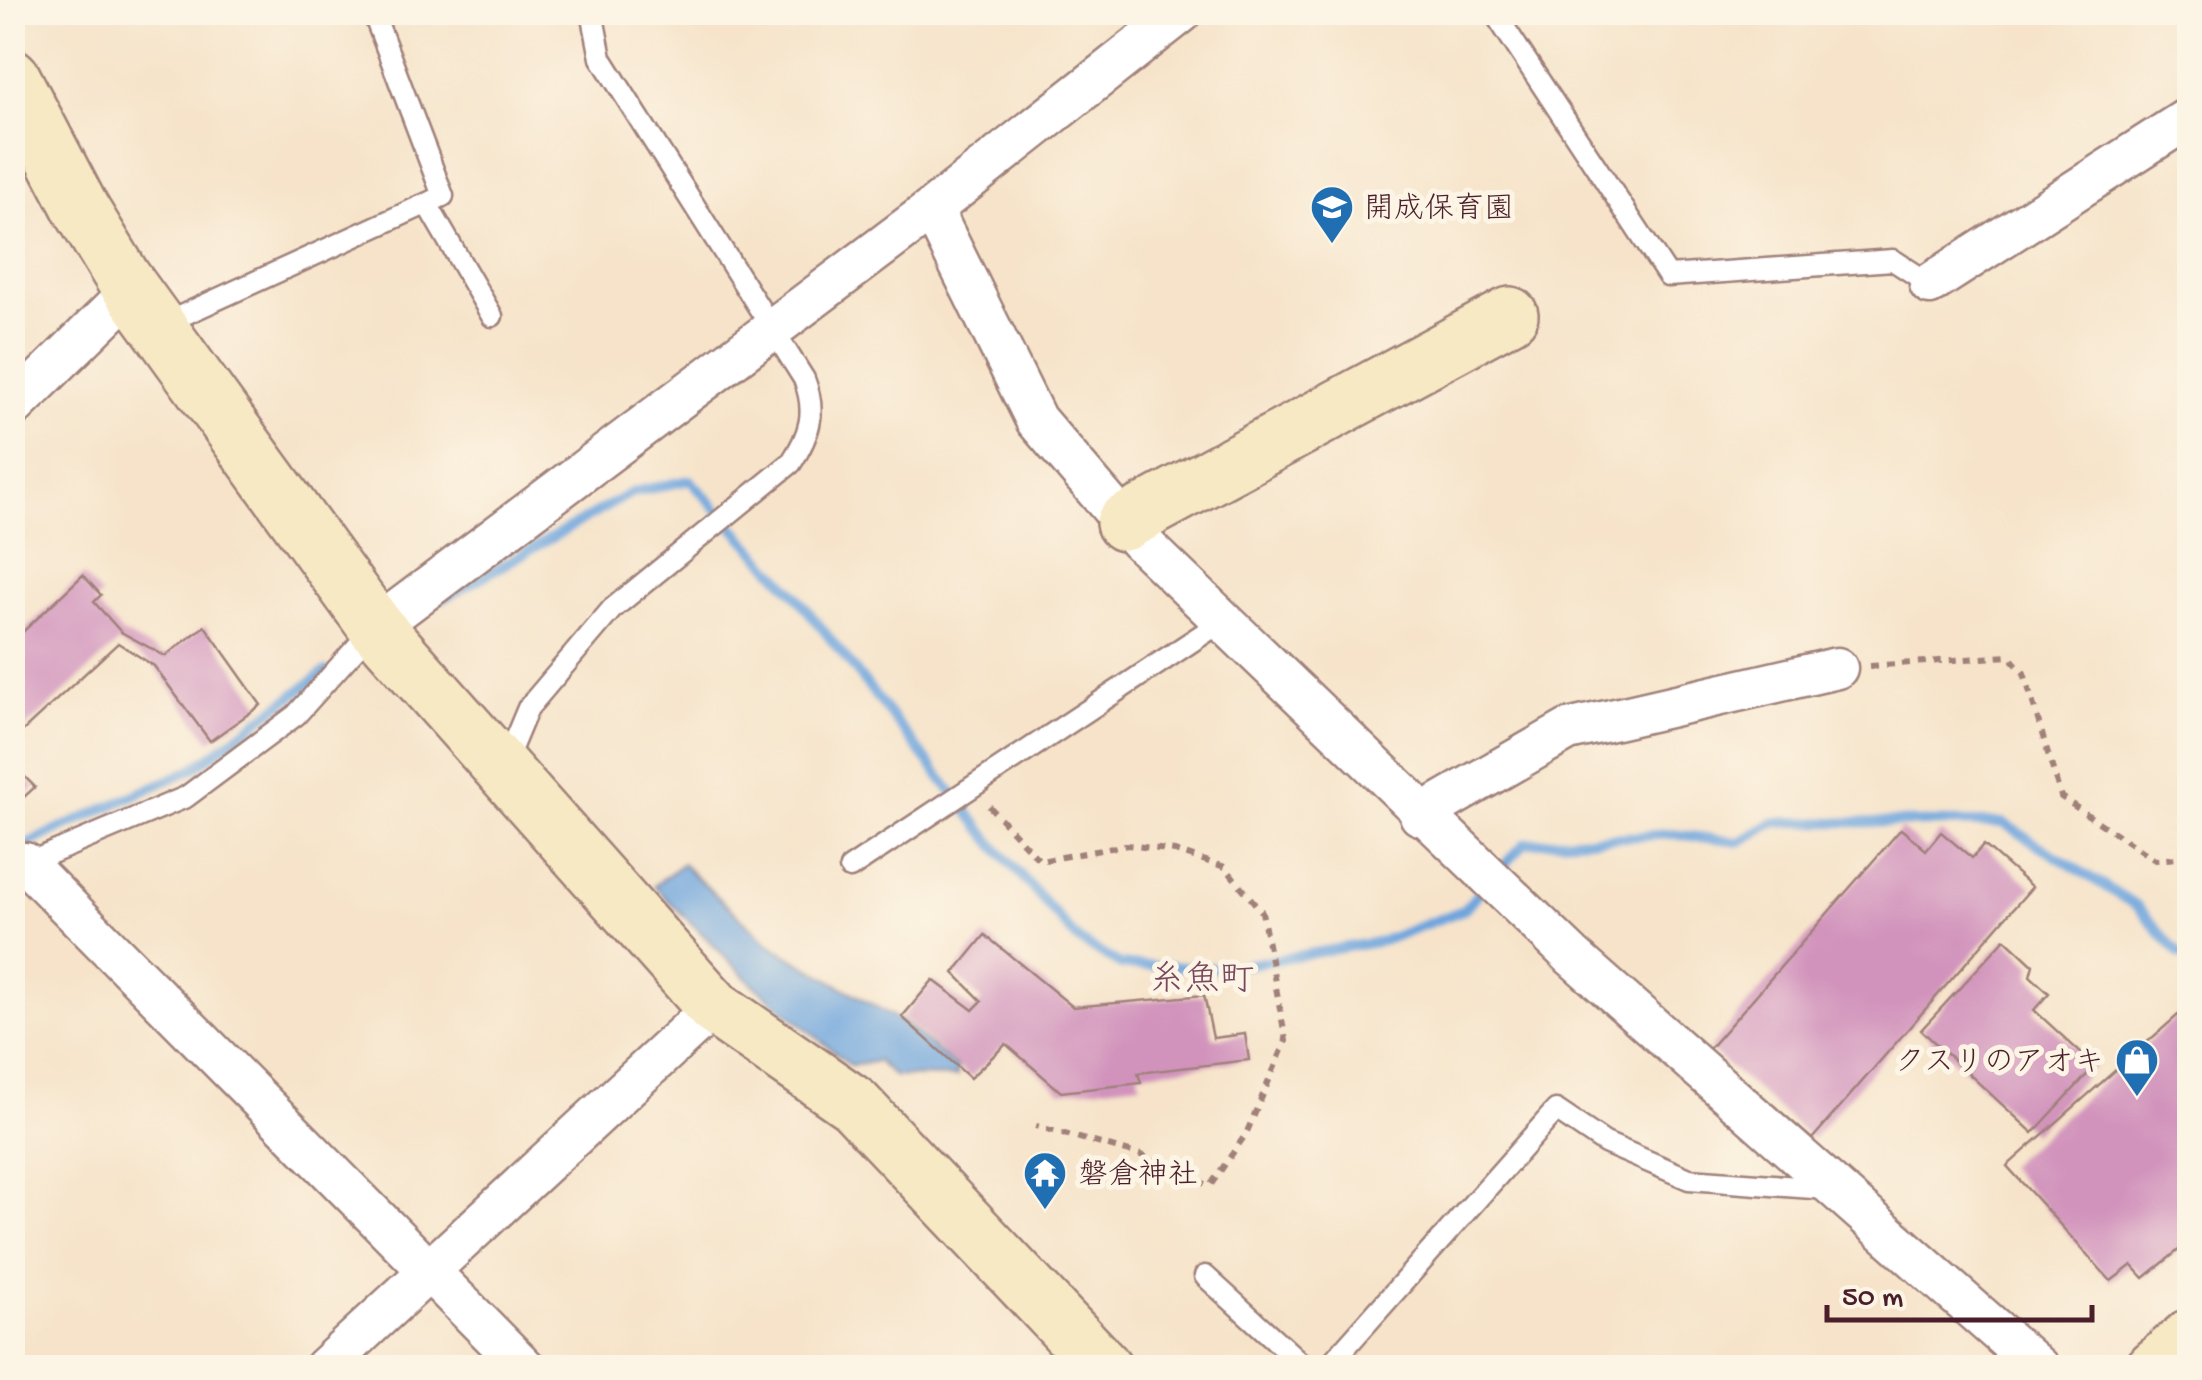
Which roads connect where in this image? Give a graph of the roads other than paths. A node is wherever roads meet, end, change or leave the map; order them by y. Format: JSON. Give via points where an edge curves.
{"nodes":[{"id":1,"x":373,"y":12,"type":"edge"},
{"id":2,"x":592,"y":12,"type":"edge"},
{"id":3,"x":1182,"y":12,"type":"edge"},
{"id":4,"x":1494,"y":12,"type":"edge"},
{"id":5,"x":20,"y":108,"type":"edge"},
{"id":6,"x":2190,"y":117,"type":"edge"},
{"id":7,"x":427,"y":204,"type":"junction"},
{"id":8,"x":932,"y":209,"type":"junction"},
{"id":9,"x":1930,"y":284,"type":"joint"},
{"id":10,"x":144,"y":309,"type":"junction"},
{"id":11,"x":1510,"y":315,"type":"dead end"},
{"id":12,"x":492,"y":316,"type":"dead end"},
{"id":13,"x":770,"y":330,"type":"junction"},
{"id":14,"x":12,"y":408,"type":"edge"},
{"id":15,"x":1124,"y":523,"type":"junction"},
{"id":16,"x":1221,"y":622,"type":"junction"},
{"id":17,"x":376,"y":627,"type":"junction"},
{"id":18,"x":1837,"y":668,"type":"road end"},
{"id":19,"x":503,"y":770,"type":"junction"},
{"id":20,"x":1420,"y":814,"type":"junction"},
{"id":21,"x":19,"y":868,"type":"edge"},
{"id":22,"x":850,"y":868,"type":"dead end"},
{"id":23,"x":714,"y":1006,"type":"junction"},
{"id":24,"x":1838,"y":1190,"type":"junction"},
{"id":25,"x":429,"y":1270,"type":"junction"},
{"id":26,"x":1204,"y":1276,"type":"dead end"},
{"id":27,"x":2190,"y":1337,"type":"edge"},
{"id":28,"x":324,"y":1368,"type":"edge"},
{"id":29,"x":525,"y":1368,"type":"edge"},
{"id":30,"x":1104,"y":1368,"type":"edge"},
{"id":31,"x":1306,"y":1368,"type":"edge"},
{"id":32,"x":1327,"y":1368,"type":"edge"},
{"id":33,"x":2040,"y":1368,"type":"edge"},
{"id":34,"x":2154,"y":1368,"type":"edge"}],
"edges":[{"from":1,"to":7,"type":"lane","via":[[443,196]]},
{"from":2,"to":13,"type":"lane","via":[[602,58]]},
{"from":3,"to":8,"type":"street"},
{"from":4,"to":9,"type":"lane","via":[[1668,276],[1893,260]]},
{"from":5,"to":10,"type":"street"},
{"from":6,"to":9,"type":"street"},
{"from":7,"to":10,"type":"lane"},
{"from":7,"to":12,"type":"lane"},
{"from":8,"to":13,"type":"street"},
{"from":8,"to":15,"type":"street","via":[[1036,420]]},
{"from":10,"to":14,"type":"street"},
{"from":10,"to":17,"type":"street"},
{"from":11,"to":15,"type":"street"},
{"from":13,"to":17,"type":"street"},
{"from":13,"to":19,"type":"lane","via":[[814,404],[806,441],[791,463],[612,609],[528,708]]},
{"from":15,"to":16,"type":"street"},
{"from":16,"to":20,"type":"street"},
{"from":16,"to":22,"type":"lane"},
{"from":17,"to":19,"type":"street"},
{"from":17,"to":21,"type":"lane","via":[[296,715],[186,796]]},
{"from":18,"to":20,"type":"street","via":[[1568,730]]},
{"from":19,"to":23,"type":"street"},
{"from":20,"to":24,"type":"street"},
{"from":21,"to":25,"type":"street"},
{"from":23,"to":25,"type":"street"},
{"from":23,"to":30,"type":"street","via":[[854,1104]]},
{"from":24,"to":32,"type":"lane","via":[[1690,1179],[1606,1142],[1556,1110]]},
{"from":24,"to":33,"type":"street"},
{"from":25,"to":28,"type":"street"},
{"from":25,"to":29,"type":"street"},
{"from":26,"to":31,"type":"lane"},
{"from":27,"to":34,"type":"street"}]}
